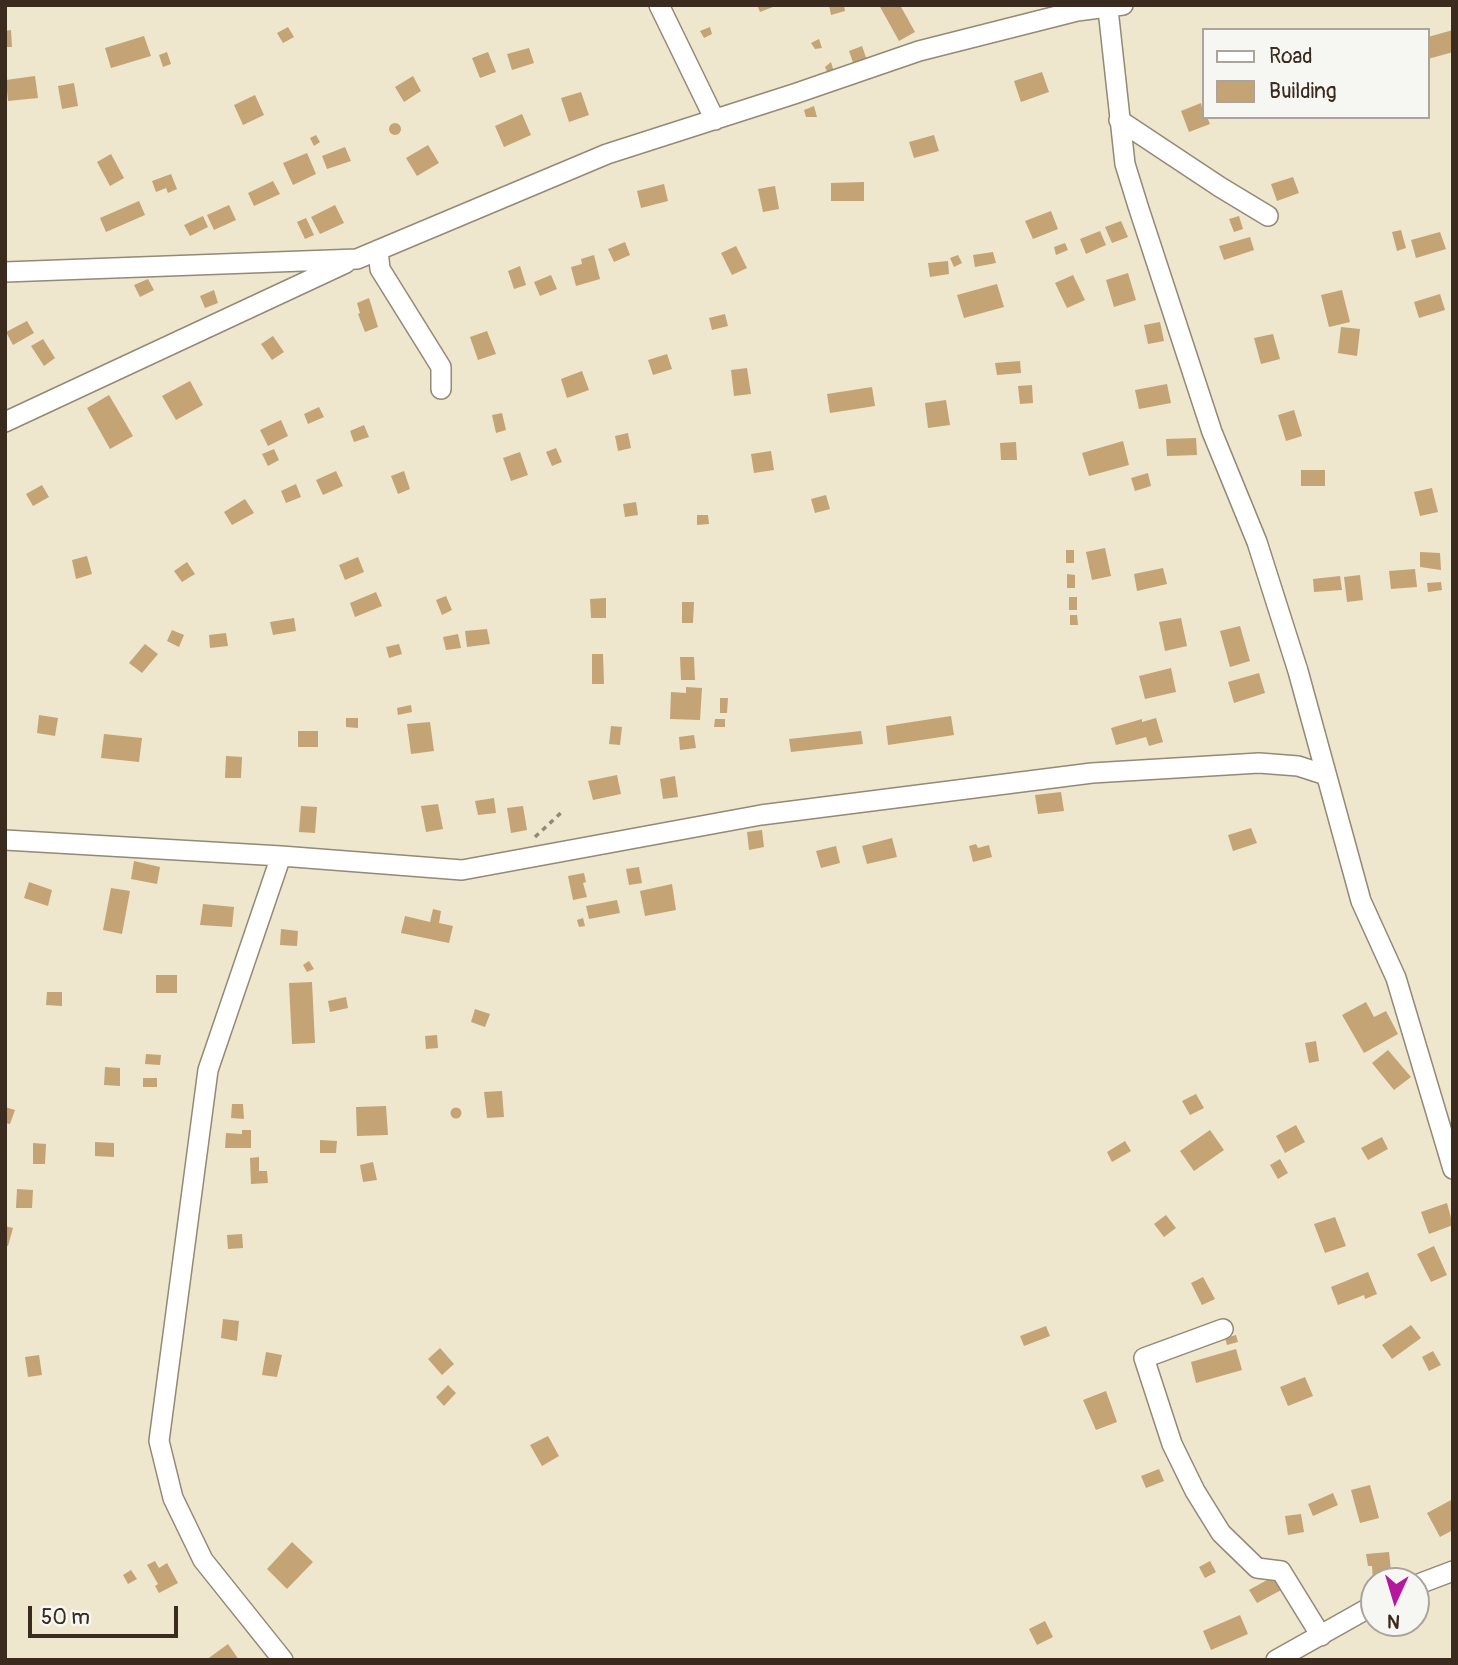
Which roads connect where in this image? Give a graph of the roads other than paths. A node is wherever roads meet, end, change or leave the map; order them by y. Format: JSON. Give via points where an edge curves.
{"nodes":[{"id":1,"x":659,"y":5,"type":"edge"},
{"id":2,"x":1116,"y":7,"type":"edge"},
{"id":3,"x":715,"y":120,"type":"junction"},
{"id":4,"x":1119,"y":120,"type":"junction"},
{"id":5,"x":1268,"y":216,"type":"dead end"},
{"id":6,"x":378,"y":250,"type":"junction"},
{"id":7,"x":357,"y":259,"type":"junction"},
{"id":8,"x":5,"y":272,"type":"edge"},
{"id":9,"x":441,"y":389,"type":"dead end"},
{"id":10,"x":5,"y":422,"type":"edge"},
{"id":11,"x":1326,"y":775,"type":"junction"},
{"id":12,"x":5,"y":840,"type":"edge"},
{"id":13,"x":281,"y":856,"type":"junction"},
{"id":14,"x":1453,"y":1169,"type":"edge"},
{"id":15,"x":1223,"y":1329,"type":"dead end"},
{"id":16,"x":1453,"y":1572,"type":"edge"},
{"id":17,"x":1430,"y":1580,"type":"edge"},
{"id":18,"x":1360,"y":1613,"type":"edge"},
{"id":19,"x":1321,"y":1636,"type":"junction"},
{"id":20,"x":283,"y":1660,"type":"edge"},
{"id":21,"x":1276,"y":1660,"type":"edge"}],
"edges":[{"from":1,"to":3,"type":"street"},
{"from":2,"to":3,"type":"street","via":[[1077,11],[919,51]]},
{"from":2,"to":4,"type":"street"},
{"from":3,"to":6,"type":"street","via":[[607,154]]},
{"from":4,"to":5,"type":"street"},
{"from":4,"to":11,"type":"street","via":[[1125,164],[1153,254],[1212,432],[1257,542]]},
{"from":6,"to":7,"type":"street"},
{"from":6,"to":9,"type":"street","via":[[380,269],[441,367]]},
{"from":7,"to":8,"type":"street"},
{"from":7,"to":10,"type":"street"},
{"from":11,"to":13,"type":"street","via":[[1298,766],[1259,763],[1092,773],[761,815],[462,870]]},
{"from":11,"to":14,"type":"street","via":[[1361,901],[1396,978]]},
{"from":12,"to":13,"type":"street"},
{"from":13,"to":20,"type":"street","via":[[208,1070],[159,1441],[173,1498],[202,1560]]},
{"from":15,"to":19,"type":"street","via":[[1144,1358],[1172,1444],[1221,1533],[1257,1568],[1281,1571]]},
{"from":16,"to":17,"type":"street"},
{"from":18,"to":19,"type":"street"},
{"from":19,"to":21,"type":"street"}]}
